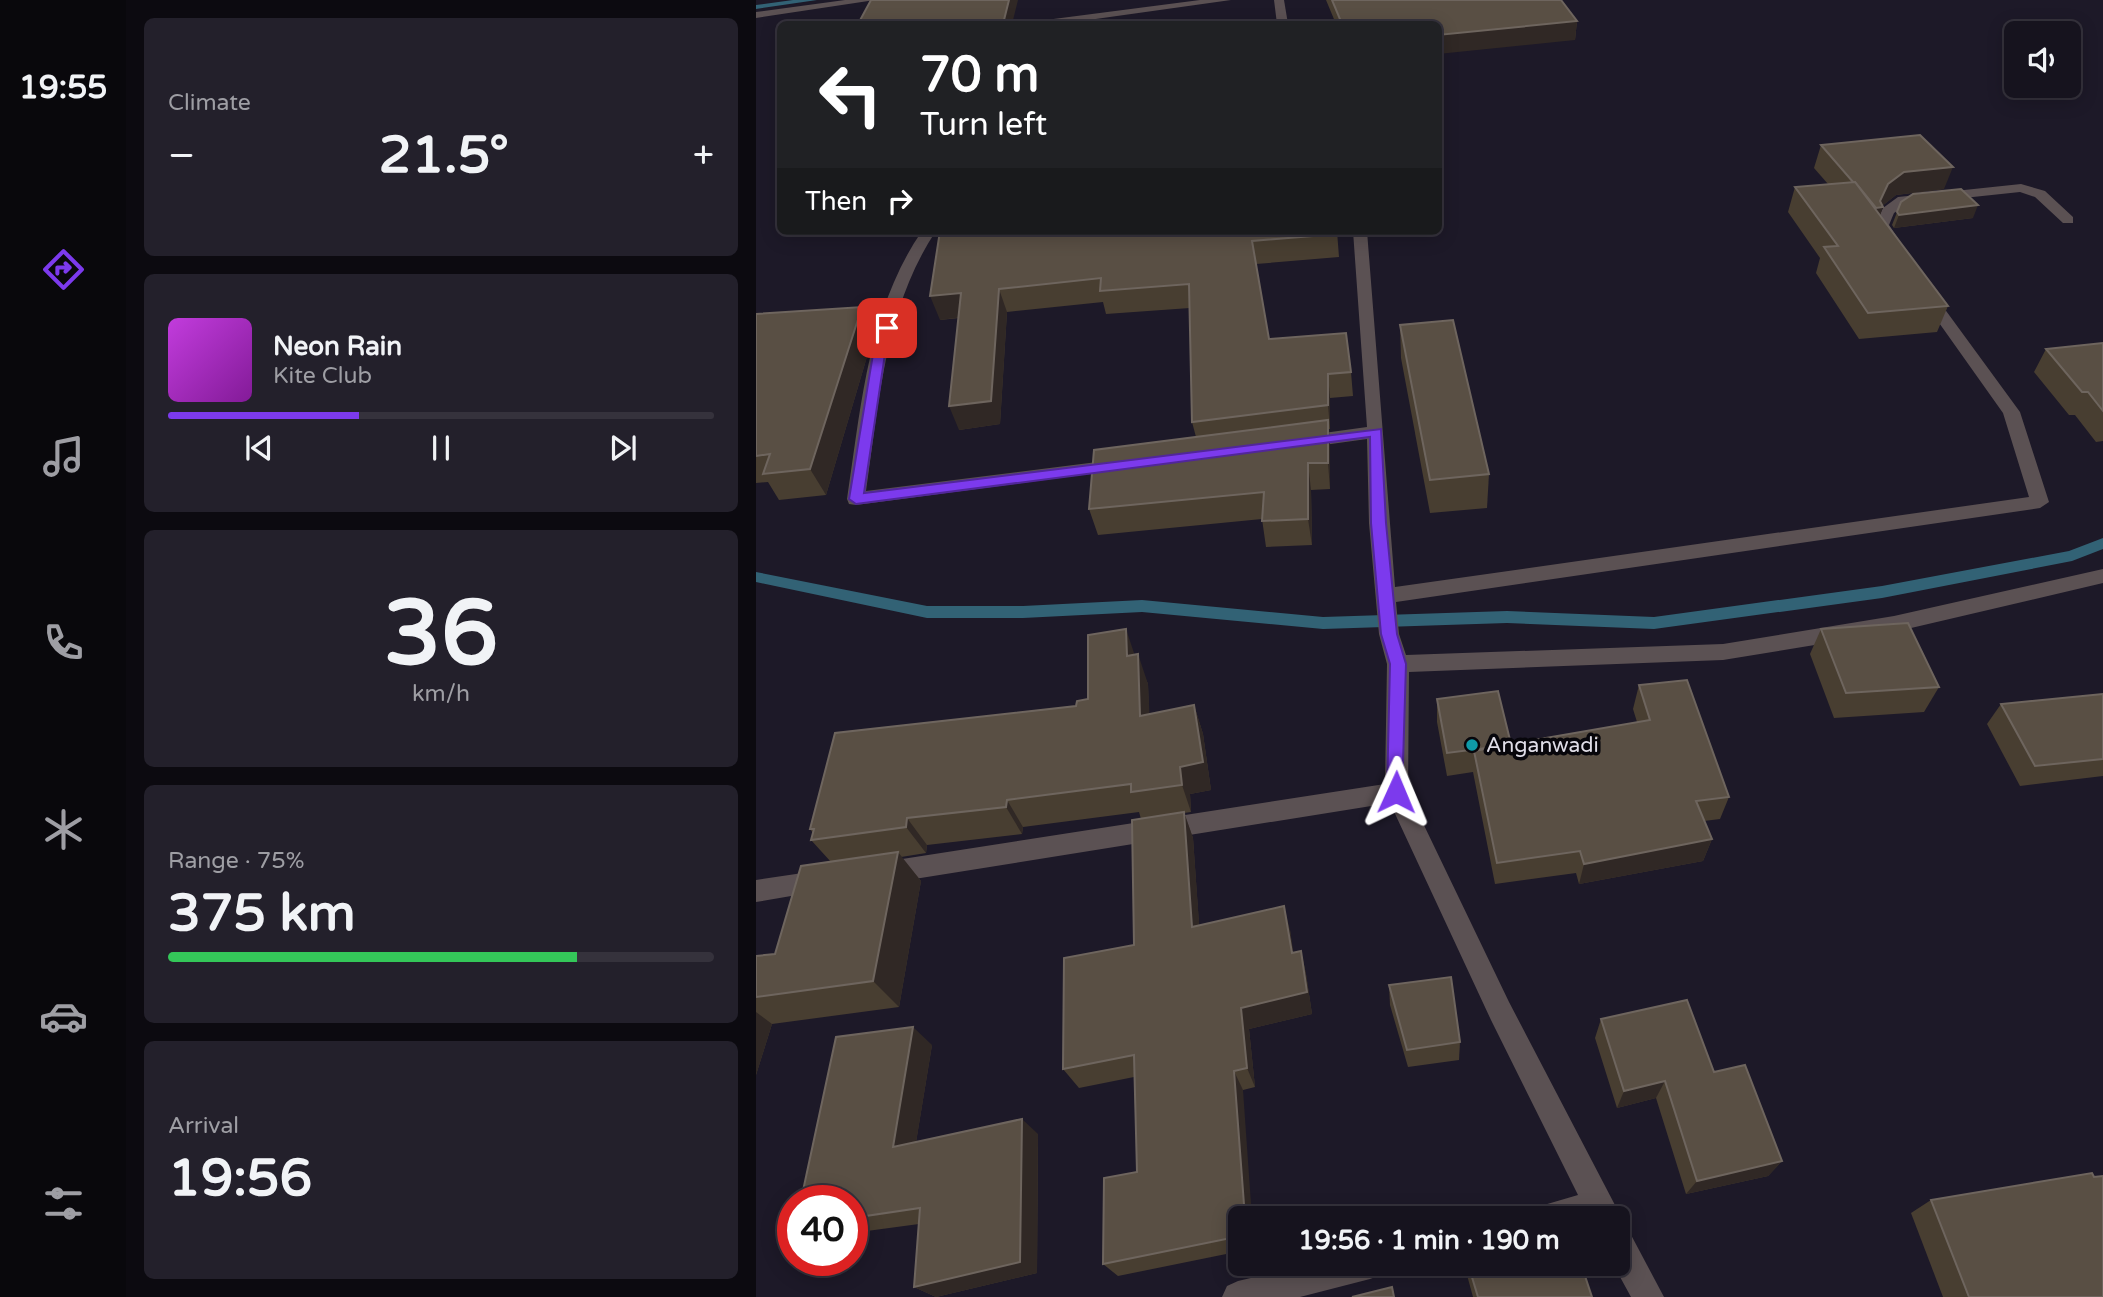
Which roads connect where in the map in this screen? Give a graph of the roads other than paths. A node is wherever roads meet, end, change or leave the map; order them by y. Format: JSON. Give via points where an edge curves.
{"nodes":[{"id":1,"x":870,"y":0,"type":"edge"},
{"id":2,"x":1226,"y":0,"type":"edge"},
{"id":3,"x":1279,"y":0,"type":"edge"},
{"id":4,"x":756,"y":15,"type":"edge"},
{"id":5,"x":1062,"y":21,"type":"edge"},
{"id":6,"x":1282,"y":21,"type":"edge"},
{"id":7,"x":2068,"y":220,"type":"dead end"},
{"id":8,"x":926,"y":235,"type":"edge"},
{"id":9,"x":1360,"y":235,"type":"edge"},
{"id":10,"x":1902,"y":256,"type":"edge"},
{"id":11,"x":1915,"y":277,"type":"edge"},
{"id":12,"x":1376,"y":432,"type":"junction"},
{"id":13,"x":1281,"y":444,"type":"edge"},
{"id":14,"x":1144,"y":462,"type":"edge"},
{"id":15,"x":2103,"y":576,"type":"edge"},
{"id":16,"x":1386,"y":596,"type":"junction"},
{"id":17,"x":1398,"y":664,"type":"junction"},
{"id":18,"x":1396,"y":792,"type":"junction"},
{"id":19,"x":756,"y":891,"type":"edge"},
{"id":20,"x":1598,"y":1206,"type":"edge"},
{"id":21,"x":1630,"y":1264,"type":"edge"},
{"id":22,"x":1322,"y":1276,"type":"edge"},
{"id":23,"x":1238,"y":1297,"type":"edge"},
{"id":24,"x":1648,"y":1297,"type":"edge"}],
"edges":[{"from":1,"to":4,"type":"street"},
{"from":2,"to":5,"type":"street"},
{"from":3,"to":6,"type":"street"},
{"from":7,"to":10,"type":"street","via":[[2040,194],[2021,188],[1903,200],[1888,211],[1882,225]]},
{"from":8,"to":14,"type":"street","via":[[913,250],[879,354],[856,499]]},
{"from":9,"to":12,"type":"street"},
{"from":11,"to":16,"type":"street","via":[[2011,412],[2040,502]]},
{"from":12,"to":13,"type":"street"},
{"from":12,"to":16,"type":"street","via":[[1378,523]]},
{"from":15,"to":17,"type":"street","via":[[1894,624],[1723,652]]},
{"from":16,"to":17,"type":"street","via":[[1389,634]]},
{"from":17,"to":18,"type":"street"},
{"from":18,"to":19,"type":"street"},
{"from":18,"to":20,"type":"street"},
{"from":21,"to":24,"type":"street"},
{"from":22,"to":23,"type":"street"}]}
